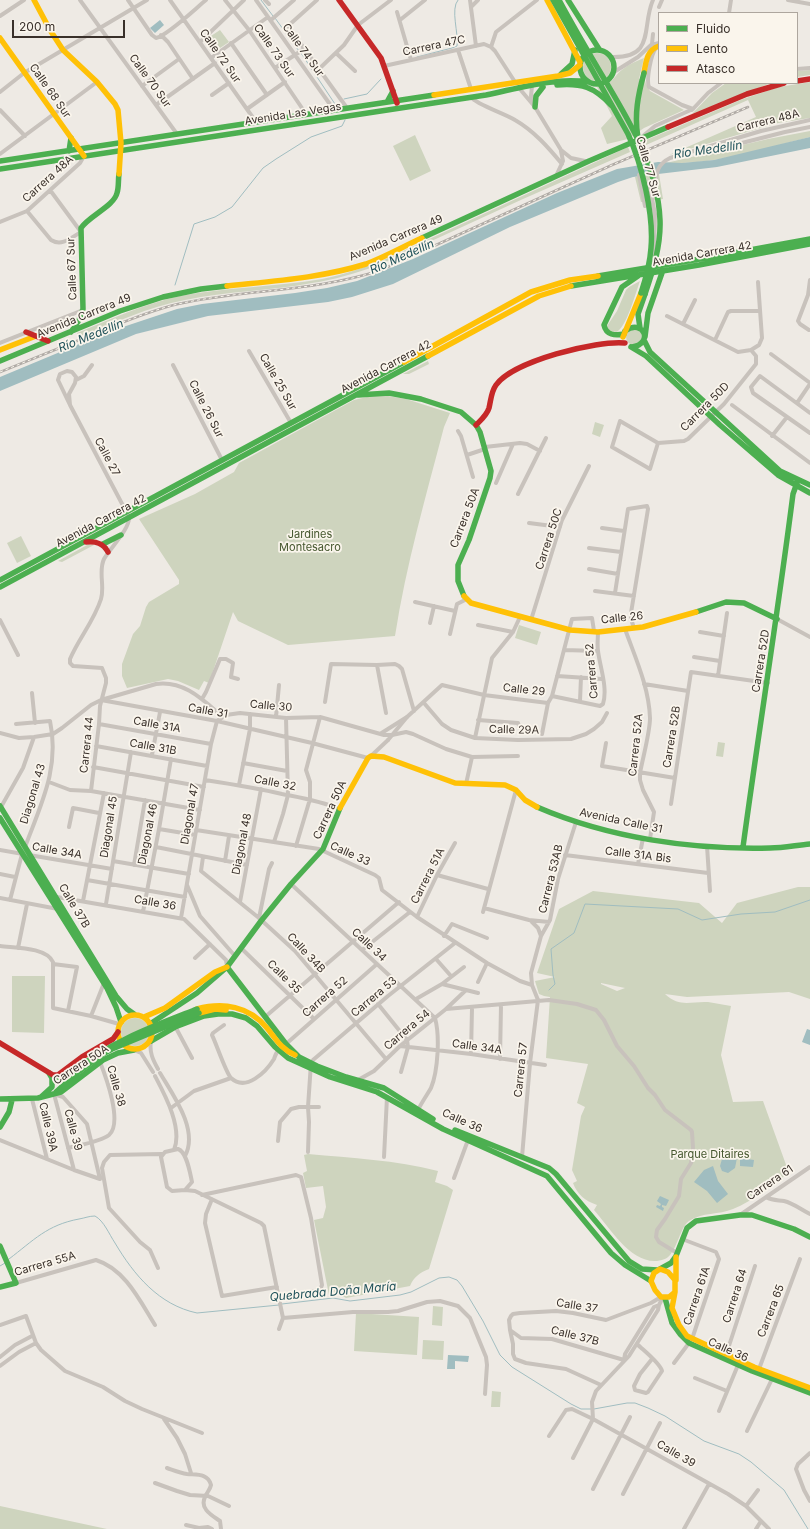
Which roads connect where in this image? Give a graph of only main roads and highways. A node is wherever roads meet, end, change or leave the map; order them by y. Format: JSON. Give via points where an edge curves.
{"nodes":[{"id":1,"x":34,"y":0,"type":"edge"},
{"id":2,"x":339,"y":0,"type":"edge"},
{"id":3,"x":547,"y":0,"type":"edge"},
{"id":4,"x":553,"y":0,"type":"edge"},
{"id":5,"x":559,"y":0,"type":"edge"},
{"id":6,"x":568,"y":0,"type":"edge"},
{"id":7,"x":584,"y":28,"type":"junction"},
{"id":8,"x":0,"y":38,"type":"edge"},
{"id":9,"x":568,"y":38,"type":"junction"},
{"id":10,"x":658,"y":45,"type":"edge"},
{"id":11,"x":575,"y":50,"type":"junction"},
{"id":12,"x":599,"y":50,"type":"junction"},
{"id":13,"x":580,"y":63,"type":"junction"},
{"id":14,"x":558,"y":76,"type":"junction"},
{"id":15,"x":810,"y":79,"type":"edge"},
{"id":16,"x":798,"y":81,"type":"edge"},
{"id":17,"x":589,"y":82,"type":"junction"},
{"id":18,"x":781,"y":84,"type":"edge"},
{"id":19,"x":532,"y":87,"type":"junction"},
{"id":20,"x":543,"y":87,"type":"junction"},
{"id":21,"x":392,"y":90,"type":"junction"},
{"id":22,"x":396,"y":100,"type":"junction"},
{"id":23,"x":387,"y":102,"type":"junction"},
{"id":24,"x":535,"y":107,"type":"road end"},
{"id":25,"x":399,"y":108,"type":"junction"},
{"id":26,"x":614,"y":109,"type":"junction"},
{"id":27,"x":71,"y":138,"type":"junction"},
{"id":28,"x":639,"y":142,"type":"junction"},
{"id":29,"x":121,"y":143,"type":"junction"},
{"id":30,"x":79,"y":149,"type":"junction"},
{"id":31,"x":69,"y":150,"type":"junction"},
{"id":32,"x":120,"y":150,"type":"junction"},
{"id":33,"x":84,"y":156,"type":"junction"},
{"id":34,"x":0,"y":161,"type":"edge"},
{"id":35,"x":0,"y":169,"type":"edge"},
{"id":36,"x":810,"y":239,"type":"edge"},
{"id":37,"x":810,"y":244,"type":"edge"},
{"id":38,"x":663,"y":270,"type":"junction"},
{"id":39,"x":642,"y":274,"type":"junction"},
{"id":40,"x":643,"y":294,"type":"junction"},
{"id":41,"x":84,"y":310,"type":"junction"},
{"id":42,"x":91,"y":323,"type":"junction"},
{"id":43,"x":640,"y":328,"type":"junction"},
{"id":44,"x":26,"y":332,"type":"road end"},
{"id":45,"x":71,"y":332,"type":"junction"},
{"id":46,"x":625,"y":332,"type":"junction"},
{"id":47,"x":36,"y":336,"type":"junction"},
{"id":48,"x":644,"y":339,"type":"junction"},
{"id":49,"x":6,"y":340,"type":"road end"},
{"id":50,"x":48,"y":341,"type":"junction"},
{"id":51,"x":17,"y":343,"type":"junction"},
{"id":52,"x":625,"y":343,"type":"junction"},
{"id":53,"x":630,"y":347,"type":"junction"},
{"id":54,"x":0,"y":350,"type":"edge"},
{"id":55,"x":1,"y":361,"type":"edge"},
{"id":56,"x":404,"y":362,"type":"junction"},
{"id":57,"x":392,"y":375,"type":"junction"},
{"id":58,"x":354,"y":396,"type":"junction"},
{"id":59,"x":713,"y":415,"type":"junction"},
{"id":60,"x":476,"y":425,"type":"junction"},
{"id":61,"x":278,"y":437,"type":"junction"},
{"id":62,"x":257,"y":441,"type":"junction"},
{"id":63,"x":797,"y":482,"type":"junction"},
{"id":64,"x":810,"y":485,"type":"edge"},
{"id":65,"x":810,"y":493,"type":"edge"},
{"id":66,"x":127,"y":515,"type":"junction"},
{"id":67,"x":121,"y":535,"type":"road end"},
{"id":68,"x":84,"y":542,"type":"junction"},
{"id":69,"x":103,"y":544,"type":"junction"},
{"id":70,"x":108,"y":552,"type":"road end"},
{"id":71,"x":0,"y":580,"type":"edge"},
{"id":72,"x":0,"y":587,"type":"edge"},
{"id":73,"x":467,"y":599,"type":"joint"},
{"id":74,"x":778,"y":612,"type":"junction"},
{"id":75,"x":771,"y":616,"type":"junction"},
{"id":76,"x":777,"y":622,"type":"junction"},
{"id":77,"x":783,"y":622,"type":"road end"},
{"id":78,"x":370,"y":757,"type":"joint"},
{"id":79,"x":0,"y":807,"type":"edge"},
{"id":80,"x":0,"y":818,"type":"edge"},
{"id":81,"x":810,"y":844,"type":"edge"},
{"id":82,"x":743,"y":847,"type":"junction"},
{"id":83,"x":227,"y":967,"type":"junction"},
{"id":84,"x":198,"y":1011,"type":"junction"},
{"id":85,"x":134,"y":1014,"type":"junction"},
{"id":86,"x":144,"y":1017,"type":"junction"},
{"id":87,"x":250,"y":1020,"type":"junction"},
{"id":88,"x":120,"y":1023,"type":"junction"},
{"id":89,"x":150,"y":1024,"type":"junction"},
{"id":90,"x":118,"y":1032,"type":"junction"},
{"id":91,"x":150,"y":1041,"type":"junction"},
{"id":92,"x":0,"y":1043,"type":"edge"},
{"id":93,"x":134,"y":1050,"type":"junction"},
{"id":94,"x":299,"y":1056,"type":"junction"},
{"id":95,"x":311,"y":1066,"type":"junction"},
{"id":96,"x":76,"y":1071,"type":"junction"},
{"id":97,"x":51,"y":1074,"type":"junction"},
{"id":98,"x":54,"y":1094,"type":"junction"},
{"id":99,"x":40,"y":1098,"type":"junction"},
{"id":100,"x":0,"y":1099,"type":"edge"},
{"id":101,"x":12,"y":1100,"type":"junction"},
{"id":102,"x":0,"y":1127,"type":"edge"},
{"id":103,"x":810,"y":1237,"type":"edge"},
{"id":104,"x":0,"y":1246,"type":"edge"},
{"id":105,"x":676,"y":1255,"type":"junction"},
{"id":106,"x":659,"y":1270,"type":"junction"},
{"id":107,"x":651,"y":1281,"type":"junction"},
{"id":108,"x":676,"y":1281,"type":"junction"},
{"id":109,"x":0,"y":1288,"type":"edge"},
{"id":110,"x":675,"y":1292,"type":"junction"},
{"id":111,"x":663,"y":1297,"type":"junction"},
{"id":112,"x":690,"y":1341,"type":"junction"},
{"id":113,"x":810,"y":1388,"type":"edge"},
{"id":114,"x":810,"y":1393,"type":"edge"}],
"edges":[{"from":1,"to":29,"type":"main road","via":[[50,30],[117,107]]},
{"from":2,"to":21,"type":"main road","via":[[381,58]]},
{"from":3,"to":9,"type":"main road"},
{"from":4,"to":26,"type":"main road","name":"Calle 77 Sur","bridge":true},
{"from":5,"to":28,"type":"main road","name":"Calle 77 Sur","bridge":true},
{"from":6,"to":7,"type":"main road"},
{"from":7,"to":9,"type":"main road","via":[[581,40]]},
{"from":7,"to":12,"type":"main road"},
{"from":8,"to":27,"type":"main road","name":"Calle 68 Sur"},
{"from":9,"to":11,"type":"main road"},
{"from":10,"to":28,"type":"main road","bridge":true,"via":[[649,51],[635,110]]},
{"from":11,"to":13,"type":"main road"},
{"from":11,"to":14,"type":"main road","via":[[571,66]]},
{"from":12,"to":13,"type":"main road","via":[[589,51]]},
{"from":12,"to":17,"type":"main road","via":[[612,57],[614,72],[605,82]]},
{"from":13,"to":14,"type":"main road","name":"Avenida Las Vegas","via":[[574,71]]},
{"from":13,"to":17,"type":"main road","via":[[582,75]]},
{"from":14,"to":22,"type":"main road","name":"Avenida Las Vegas"},
{"from":15,"to":16,"type":"main road"},
{"from":17,"to":19,"type":"main road","via":[[569,80]]},
{"from":18,"to":28,"type":"main road","name":"Avenida Carrera 49","via":[[747,94]]},
{"from":19,"to":20,"type":"main road"},
{"from":19,"to":25,"type":"main road","name":"Avenida Las Vegas"},
{"from":20,"to":24,"type":"main road","via":[[535,97]]},
{"from":20,"to":26,"type":"main road","bridge":true,"via":[[564,84],[587,86],[601,95]]},
{"from":21,"to":22,"type":"main road"},
{"from":21,"to":23,"type":"main road"},
{"from":22,"to":23,"type":"main road","name":"Avenida Las Vegas"},
{"from":22,"to":25,"type":"main road"},
{"from":23,"to":29,"type":"main road","name":"Avenida Las Vegas"},
{"from":25,"to":32,"type":"main road","name":"Avenida Las Vegas"},
{"from":26,"to":40,"type":"main road","name":"Calle 77 Sur","bridge":true,"via":[[633,147],[650,213],[652,236]]},
{"from":27,"to":30,"type":"main road","name":"Calle 68 Sur"},
{"from":27,"to":31,"type":"main road"},
{"from":28,"to":40,"type":"main road","name":"Calle 77 Sur","bridge":true,"via":[[655,191],[660,221],[654,268]]},
{"from":28,"to":42,"type":"main road","name":"Avenida Carrera 49","via":[[589,161],[352,268],[309,278],[181,293],[135,306]]},
{"from":29,"to":30,"type":"main road","name":"Avenida Las Vegas"},
{"from":29,"to":32,"type":"main road"},
{"from":30,"to":31,"type":"main road","name":"Avenida Las Vegas"},
{"from":30,"to":33,"type":"main road","name":"Calle 68 Sur"},
{"from":31,"to":34,"type":"main road","name":"Avenida Las Vegas"},
{"from":32,"to":33,"type":"main road","name":"Avenida Las Vegas"},
{"from":32,"to":41,"type":"main road","name":"Calle 67 Sur","via":[[116,197],[82,225]]},
{"from":33,"to":35,"type":"main road","name":"Avenida Las Vegas"},
{"from":36,"to":56,"type":"main road","name":"Avenida Carrera 42","via":[[570,280],[531,292]]},
{"from":37,"to":38,"type":"main road","name":"Avenida Carrera 42"},
{"from":38,"to":39,"type":"main road","name":"Avenida Carrera 42"},
{"from":38,"to":48,"type":"main road","via":[[648,313]]},
{"from":39,"to":46,"type":"main road","via":[[622,287],[604,325],[605,330],[611,335]]},
{"from":39,"to":57,"type":"main road","name":"Avenida Carrera 42","via":[[547,292]]},
{"from":40,"to":43,"type":"main road","name":"Calle 77 Sur","via":[[638,314]]},
{"from":40,"to":46,"type":"main road","name":"Calle 77 Sur"},
{"from":41,"to":42,"type":"main road","name":"Calle 67 Sur"},
{"from":41,"to":45,"type":"main road","name":"Calle 67 Sur"},
{"from":42,"to":45,"type":"main road","name":"Avenida Carrera 49"},
{"from":43,"to":46,"type":"main road","via":[[631,327]]},
{"from":43,"to":48,"type":"main road"},
{"from":44,"to":47,"type":"main road"},
{"from":45,"to":50,"type":"main road","name":"Avenida Carrera 49"},
{"from":46,"to":52,"type":"main road"},
{"from":47,"to":50,"type":"main road"},
{"from":47,"to":51,"type":"main road"},
{"from":48,"to":53,"type":"main road","via":[[640,346]]},
{"from":48,"to":59,"type":"main road","via":[[650,352]]},
{"from":49,"to":51,"type":"main road"},
{"from":50,"to":55,"type":"main road","name":"Avenida Carrera 49"},
{"from":51,"to":54,"type":"main road"},
{"from":51,"to":55,"type":"main road"},
{"from":52,"to":53,"type":"main road"},
{"from":52,"to":60,"type":"main road","via":[[605,343],[518,367],[498,381],[488,410]]},
{"from":53,"to":59,"type":"main road","via":[[646,356]]},
{"from":56,"to":57,"type":"main road"},
{"from":56,"to":62,"type":"main road","name":"Avenida Carrera 42"},
{"from":57,"to":58,"type":"main road","name":"Avenida Carrera 42"},
{"from":58,"to":60,"type":"main road","name":"Carrera 50A","via":[[383,393],[410,396],[461,412]]},
{"from":58,"to":61,"type":"main road","name":"Avenida Carrera 42"},
{"from":59,"to":63,"type":"main road","via":[[778,475]]},
{"from":60,"to":73,"type":"main road","name":"Carrera 50A","via":[[491,472],[456,572],[457,580]]},
{"from":61,"to":62,"type":"main road"},
{"from":61,"to":66,"type":"main road","name":"Avenida Carrera 42"},
{"from":62,"to":66,"type":"main road","name":"Avenida Carrera 42"},
{"from":63,"to":64,"type":"main road"},
{"from":63,"to":65,"type":"main road"},
{"from":63,"to":74,"type":"main road","name":"Carrera 52D","via":[[792,497]]},
{"from":66,"to":68,"type":"main road","name":"Avenida Carrera 42"},
{"from":66,"to":71,"type":"main road","name":"Avenida Carrera 42"},
{"from":67,"to":69,"type":"main road"},
{"from":68,"to":69,"type":"main road","via":[[96,541]]},
{"from":68,"to":72,"type":"main road","name":"Avenida Carrera 42"},
{"from":69,"to":70,"type":"main road"},
{"from":73,"to":75,"type":"main road","name":"Calle 26","via":[[476,605],[570,630],[634,628],[660,623],[726,602],[744,603]]},
{"from":74,"to":75,"type":"main road"},
{"from":74,"to":76,"type":"main road","name":"Carrera 52D"},
{"from":75,"to":76,"type":"main road","name":"Calle 26"},
{"from":76,"to":77,"type":"main road"},
{"from":76,"to":82,"type":"main road","name":"Carrera 52D"},
{"from":78,"to":82,"type":"main road","name":"Avenida Calle 31","via":[[384,756],[448,781],[505,785],[538,807],[576,822],[615,832],[707,846]]},
{"from":78,"to":83,"type":"main road","name":"Carrera 50A","via":[[340,809],[322,851],[260,919]]},
{"from":79,"to":85,"type":"main road","name":"Calle 37B","via":[[116,996]]},
{"from":80,"to":88,"type":"main road","name":"Calle 37B","via":[[104,983],[119,1013]]},
{"from":81,"to":82,"type":"main road","name":"Avenida Calle 31","via":[[771,848]]},
{"from":83,"to":86,"type":"main road","name":"Carrera 50A","via":[[219,968],[160,1011]]},
{"from":83,"to":89,"type":"main road","name":"Carrera 50A","via":[[197,993]]},
{"from":83,"to":94,"type":"main road","name":"Calle 36","via":[[242,993],[251,998],[286,1044]]},
{"from":84,"to":87,"type":"main road","via":[[230,1010]]},
{"from":84,"to":94,"type":"main road","via":[[221,1004],[239,1008],[261,1021],[285,1051]]},
{"from":84,"to":96,"type":"main road","bridge":true,"via":[[109,1046],[85,1061]]},
{"from":85,"to":86,"type":"main road"},
{"from":85,"to":88,"type":"main road","via":[[124,1018]]},
{"from":86,"to":89,"type":"main road"},
{"from":87,"to":91,"type":"main road","name":"Calle 36","via":[[229,1013],[211,1015]]},
{"from":87,"to":95,"type":"main road","name":"Calle 36","via":[[278,1051],[288,1058]]},
{"from":88,"to":90,"type":"main road"},
{"from":89,"to":91,"type":"main road"},
{"from":90,"to":93,"type":"main road","via":[[121,1042]]},
{"from":90,"to":97,"type":"main road","name":"Carrera 50A","via":[[113,1039],[82,1057],[62,1074]]},
{"from":91,"to":93,"type":"main road","via":[[146,1046]]},
{"from":92,"to":97,"type":"main road"},
{"from":93,"to":98,"type":"main road","name":"Carrera 50A","via":[[120,1051],[90,1069],[62,1092]]},
{"from":94,"to":95,"type":"main road","name":"Calle 36"},
{"from":95,"to":106,"type":"main road","name":"Calle 36","via":[[384,1088],[445,1126],[549,1168],[634,1265],[644,1270]]},
{"from":95,"to":107,"type":"main road","name":"Calle 36","via":[[344,1082],[372,1089],[442,1128],[547,1176],[611,1253],[624,1265]]},
{"from":96,"to":97,"type":"main road","via":[[63,1078]]},
{"from":96,"to":98,"type":"main road"},
{"from":97,"to":99,"type":"main road","name":"Carrera 50A","via":[[53,1083]]},
{"from":98,"to":99,"type":"main road","name":"Carrera 50A"},
{"from":99,"to":101,"type":"main road","name":"Carrera 50A"},
{"from":100,"to":101,"type":"main road","name":"Carrera 50A"},
{"from":101,"to":102,"type":"main road","via":[[10,1112]]},
{"from":103,"to":105,"type":"main road","via":[[762,1217],[740,1215],[696,1221],[687,1228]]},
{"from":104,"to":109,"type":"main road","name":"Carrera 55A","via":[[16,1283]]},
{"from":105,"to":106,"type":"main road","via":[[672,1262]]},
{"from":105,"to":108,"type":"main road"},
{"from":106,"to":107,"type":"main road","via":[[652,1276]]},
{"from":106,"to":108,"type":"main road","via":[[673,1274]]},
{"from":107,"to":111,"type":"main road","via":[[655,1290]]},
{"from":108,"to":110,"type":"main road"},
{"from":110,"to":111,"type":"main road","via":[[670,1297]]},
{"from":110,"to":112,"type":"main road","name":"Calle 36","via":[[672,1308]]},
{"from":111,"to":112,"type":"main road","name":"Calle 36","via":[[666,1310],[680,1336]]},
{"from":112,"to":113,"type":"main road","name":"Calle 36"},
{"from":112,"to":114,"type":"main road","name":"Calle 36","via":[[738,1365]]}]}
